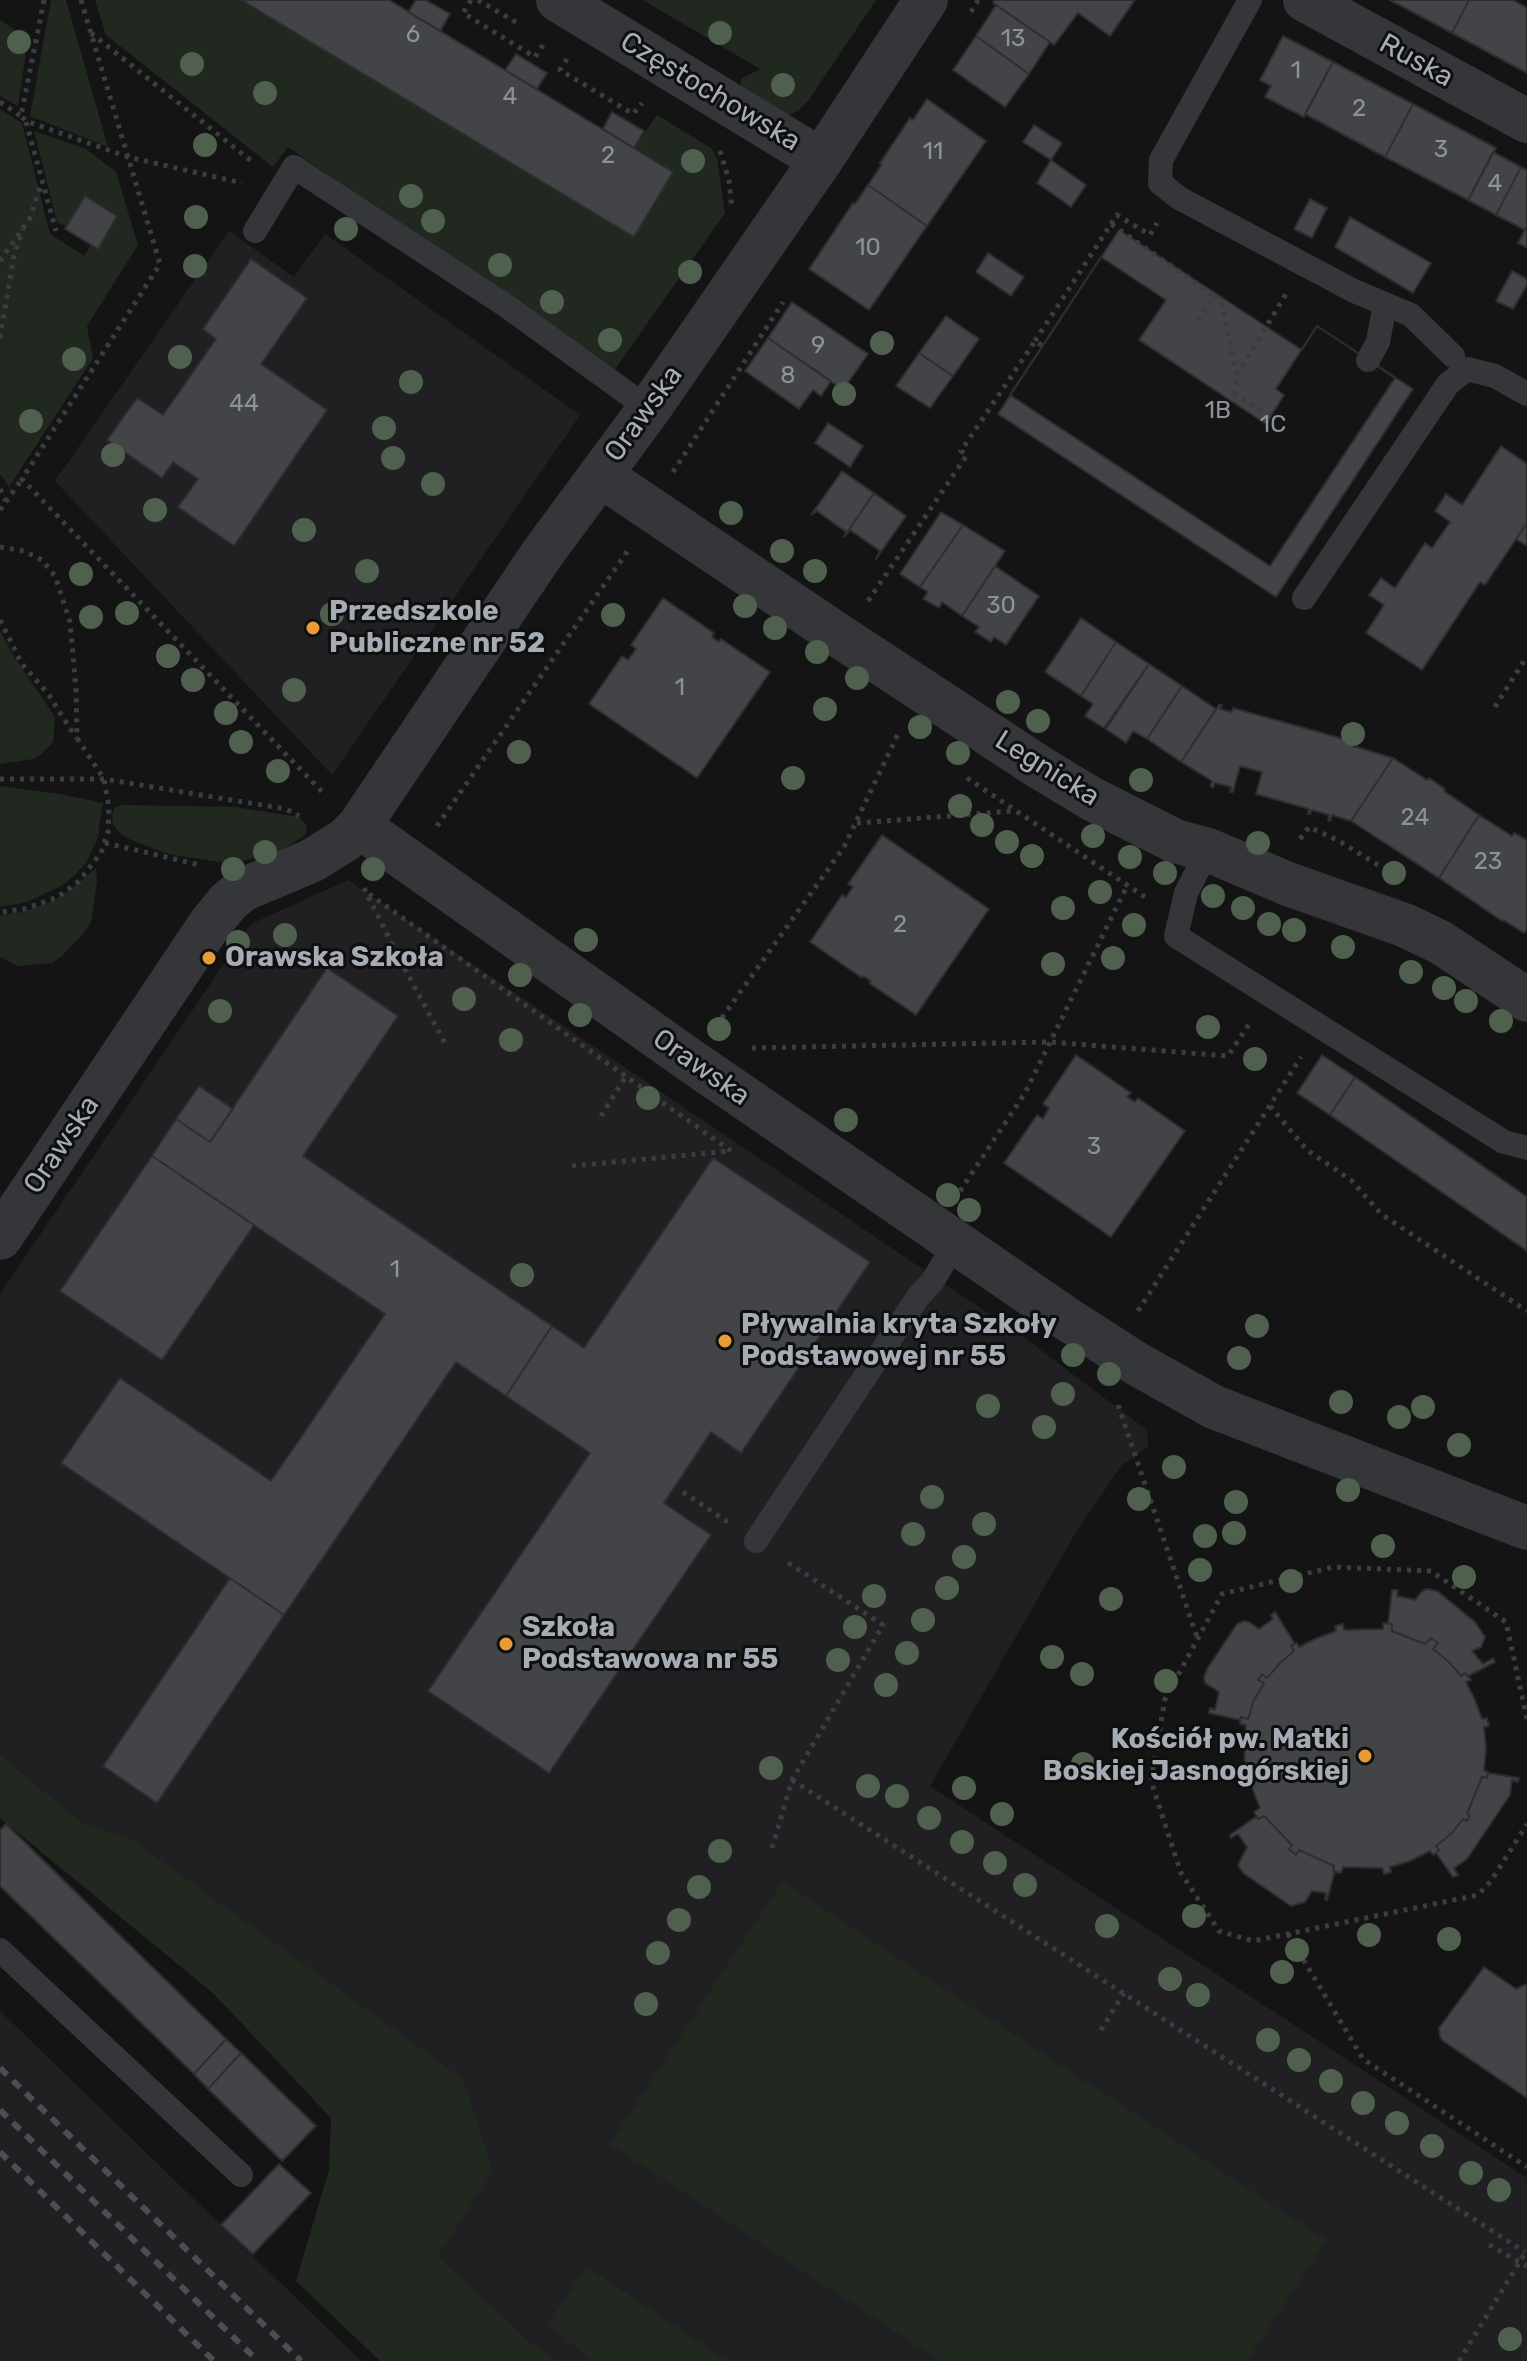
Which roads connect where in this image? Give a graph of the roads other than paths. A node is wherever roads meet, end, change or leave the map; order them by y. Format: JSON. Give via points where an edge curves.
{"nodes":[{"id":1,"x":926,"y":0,"type":"edge"},
{"id":2,"x":1250,"y":0,"type":"edge"},
{"id":3,"x":1305,"y":0,"type":"edge"},
{"id":4,"x":552,"y":20,"type":"edge"},
{"id":5,"x":1527,"y":121,"type":"edge"},
{"id":6,"x":821,"y":160,"type":"junction"},
{"id":7,"x":255,"y":231,"type":"dead end"},
{"id":8,"x":1385,"y":304,"type":"junction"},
{"id":9,"x":1453,"y":356,"type":"dead end"},
{"id":10,"x":1368,"y":360,"type":"dead end"},
{"id":11,"x":1527,"y":394,"type":"edge"},
{"id":12,"x":649,"y":409,"type":"junction"},
{"id":13,"x":600,"y":475,"type":"junction"},
{"id":14,"x":1304,"y":598,"type":"dead end"},
{"id":15,"x":340,"y":825,"type":"junction"},
{"id":16,"x":1208,"y":850,"type":"junction"},
{"id":17,"x":1527,"y":1000,"type":"edge"},
{"id":18,"x":1527,"y":1148,"type":"edge"},
{"id":19,"x":946,"y":1236,"type":"junction"},
{"id":20,"x":0,"y":1238,"type":"edge"},
{"id":21,"x":1527,"y":1528,"type":"edge"},
{"id":22,"x":756,"y":1541,"type":"dead end"},
{"id":23,"x":0,"y":1950,"type":"edge"},
{"id":24,"x":241,"y":2175,"type":"dead end"}],
"edges":[{"from":1,"to":6,"type":"street","name":"Orawska"},
{"from":2,"to":8,"type":"lane","via":[[1161,160],[1160,183],[1179,198]]},
{"from":3,"to":5,"type":"street","name":"Ruska"},
{"from":4,"to":6,"type":"street","name":"Częstochowska"},
{"from":6,"to":12,"type":"street","name":"Orawska"},
{"from":7,"to":12,"type":"lane","via":[[294,167],[505,305]]},
{"from":8,"to":9,"type":"lane","via":[[1411,315]]},
{"from":8,"to":10,"type":"lane","via":[[1378,342]]},
{"from":11,"to":14,"type":"lane","via":[[1495,376],[1467,369],[1448,384]]},
{"from":12,"to":13,"type":"street","name":"Orawska"},
{"from":13,"to":15,"type":"street","name":"Orawska"},
{"from":13,"to":16,"type":"street","name":"Legnicka","via":[[1039,767],[1175,841]]},
{"from":15,"to":19,"type":"street","name":"Orawska","via":[[411,864]]},
{"from":15,"to":20,"type":"street","name":"Orawska","via":[[311,861],[242,890],[228,902]]},
{"from":16,"to":17,"type":"street","name":"Legnicka","via":[[1404,925],[1440,942]]},
{"from":16,"to":18,"type":"lane","via":[[1186,893],[1176,936],[1504,1142]]},
{"from":19,"to":21,"type":"street","name":"Orawska","via":[[1113,1349],[1214,1407]]},
{"from":19,"to":22,"type":"lane","via":[[932,1282]]},
{"from":23,"to":24,"type":"lane"}]}
